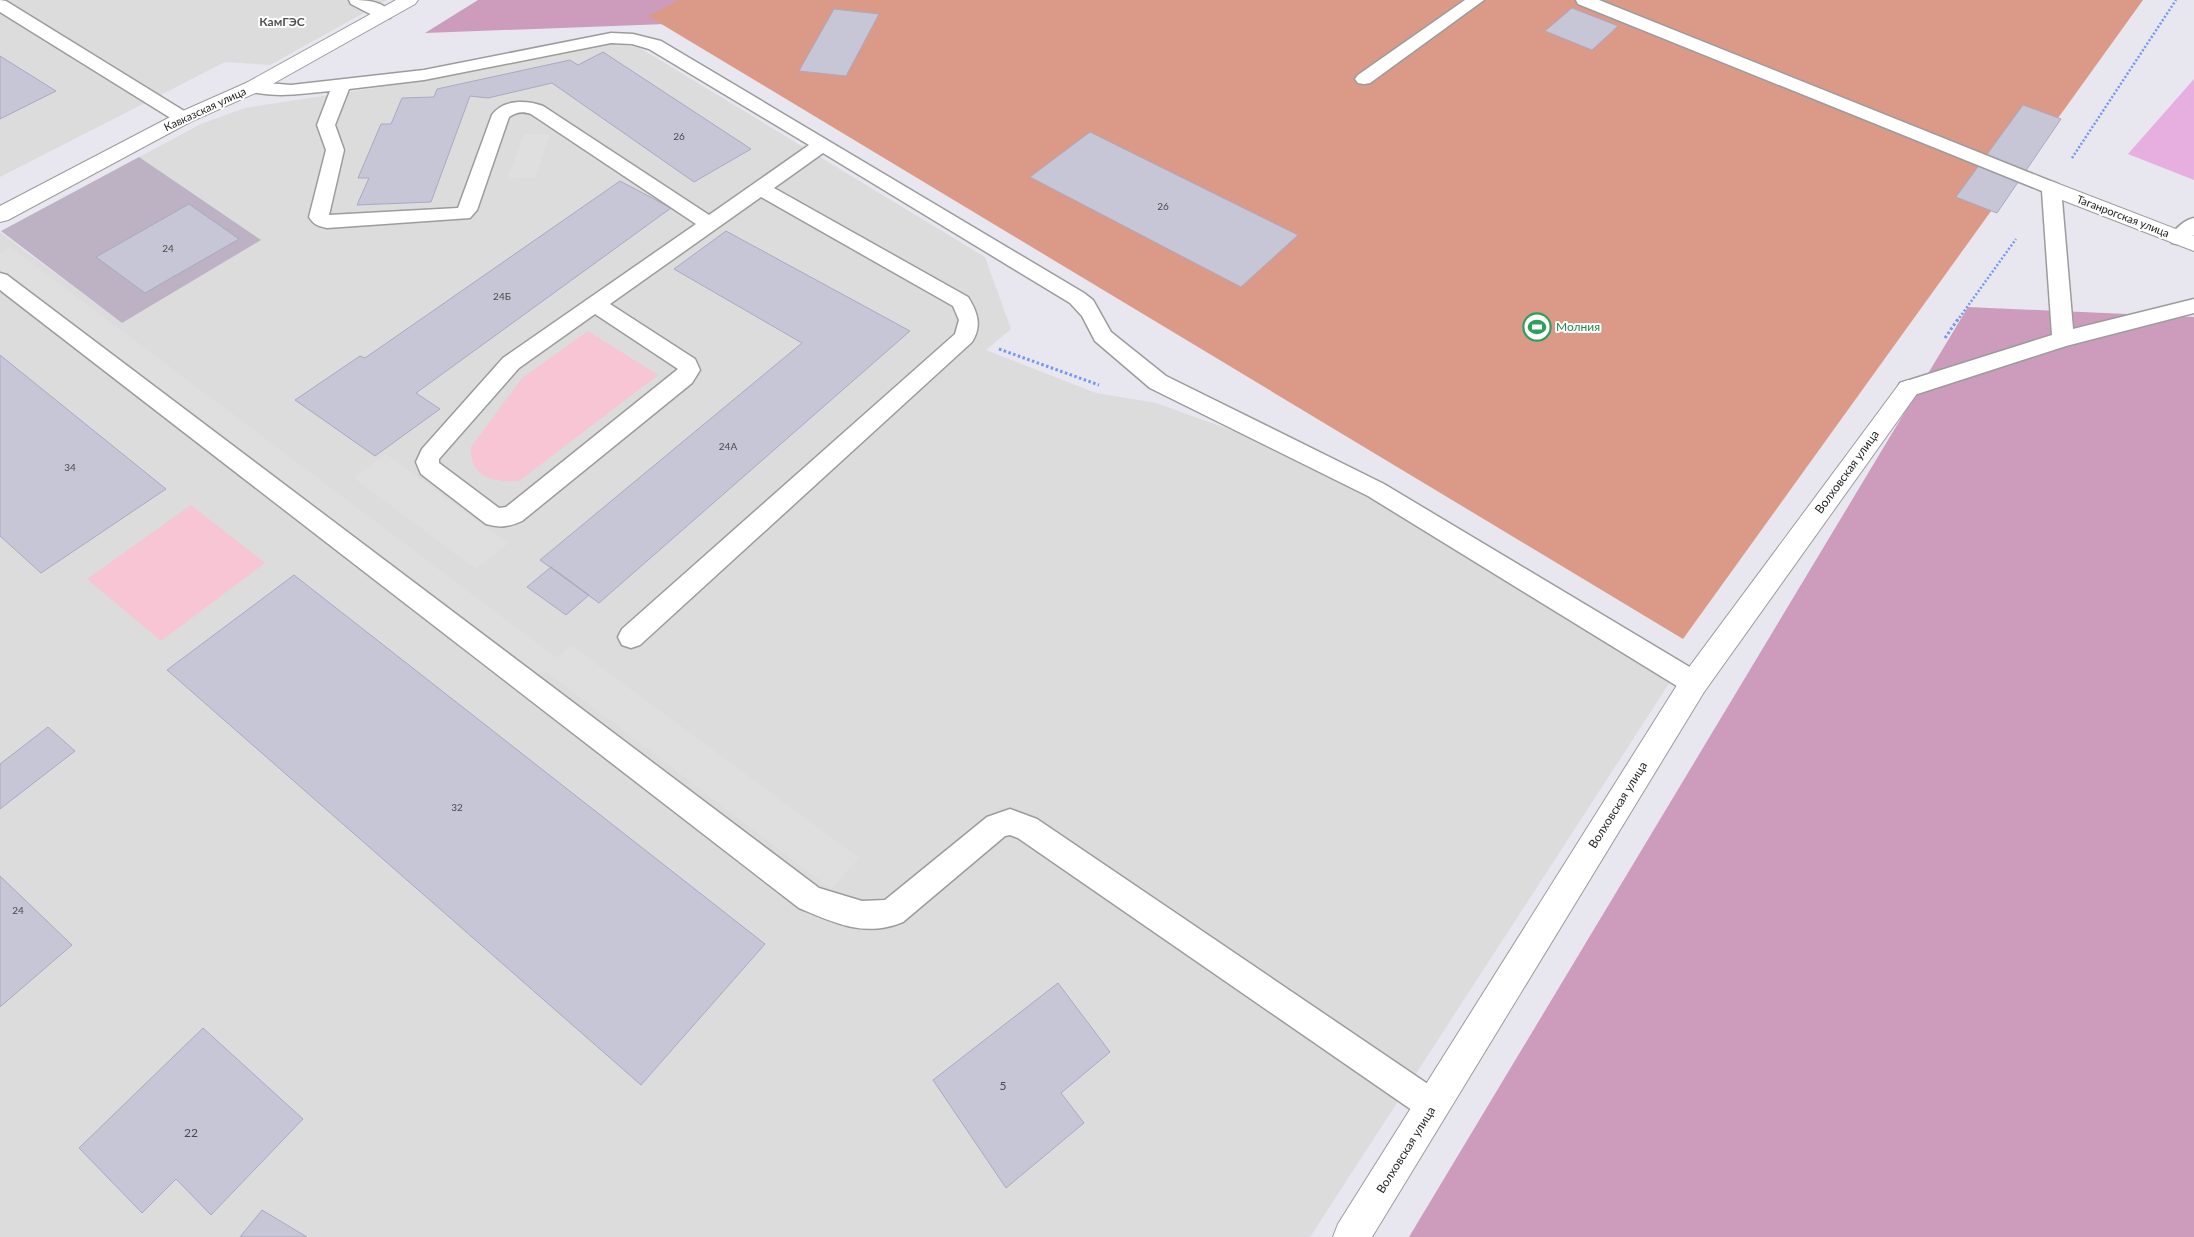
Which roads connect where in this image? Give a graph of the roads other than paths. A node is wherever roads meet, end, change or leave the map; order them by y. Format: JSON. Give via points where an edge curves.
{"nodes":[{"id":1,"x":357,"y":0,"type":"edge"},
{"id":2,"x":409,"y":0,"type":"edge"},
{"id":3,"x":1476,"y":0,"type":"edge"},
{"id":4,"x":1584,"y":0,"type":"edge"},
{"id":5,"x":0,"y":5,"type":"edge"},
{"id":6,"x":384,"y":14,"type":"junction"},
{"id":7,"x":1364,"y":78,"type":"dead end"},
{"id":8,"x":342,"y":84,"type":"junction"},
{"id":9,"x":253,"y":86,"type":"junction"},
{"id":10,"x":183,"y":118,"type":"junction"},
{"id":11,"x":822,"y":145,"type":"junction"},
{"id":12,"x":760,"y":188,"type":"junction"},
{"id":13,"x":2051,"y":188,"type":"junction"},
{"id":14,"x":0,"y":215,"type":"edge"},
{"id":15,"x":709,"y":224,"type":"junction"},
{"id":16,"x":2189,"y":235,"type":"edge"},
{"id":17,"x":0,"y":280,"type":"edge"},
{"id":18,"x":595,"y":304,"type":"junction"},
{"id":19,"x":2194,"y":306,"type":"edge"},
{"id":20,"x":2063,"y":340,"type":"junction"},
{"id":21,"x":1908,"y":389,"type":"joint"},
{"id":22,"x":632,"y":637,"type":"dead end"},
{"id":23,"x":1694,"y":682,"type":"junction"},
{"id":24,"x":1434,"y":1106,"type":"junction"},
{"id":25,"x":1352,"y":1237,"type":"edge"}],
"edges":[{"from":1,"to":6,"type":"lane"},
{"from":2,"to":6,"type":"street","name":"Кавказская улица"},
{"from":3,"to":7,"type":"lane"},
{"from":4,"to":13,"type":"lane"},
{"from":5,"to":10,"type":"lane"},
{"from":6,"to":9,"type":"street","name":"Кавказская улица"},
{"from":8,"to":9,"type":"lane","via":[[291,90]]},
{"from":8,"to":11,"type":"lane","via":[[511,65],[611,38],[633,39],[655,45]]},
{"from":8,"to":15,"type":"lane","via":[[326,126],[335,150],[319,216],[321,220],[463,214],[501,115],[516,100],[537,110]]},
{"from":9,"to":10,"type":"street","name":"Кавказская улица"},
{"from":10,"to":14,"type":"street","name":"Кавказская улица"},
{"from":11,"to":12,"type":"lane"},
{"from":11,"to":23,"type":"lane","via":[[1077,298],[1092,314],[1102,336],[1158,382],[1376,490]]},
{"from":12,"to":15,"type":"lane"},
{"from":12,"to":22,"type":"lane","via":[[961,302],[969,320],[965,337]]},
{"from":13,"to":16,"type":"street","name":"Таганрогская улица"},
{"from":13,"to":20,"type":"lane"},
{"from":15,"to":18,"type":"lane"},
{"from":17,"to":24,"type":"lane","via":[[809,898],[871,917],[883,916],[893,912],[996,826],[1010,822],[1027,828]]},
{"from":18,"to":18,"type":"lane","via":[[511,363],[430,455],[429,468],[494,517],[505,518],[514,514],[689,370],[687,364]]},
{"from":19,"to":20,"type":"lane"},
{"from":20,"to":21,"type":"lane"},
{"from":21,"to":23,"type":"street","name":"Волховская улица"},
{"from":23,"to":24,"type":"street","name":"Волховская улица"},
{"from":24,"to":25,"type":"street","name":"Волховская улица"}]}
